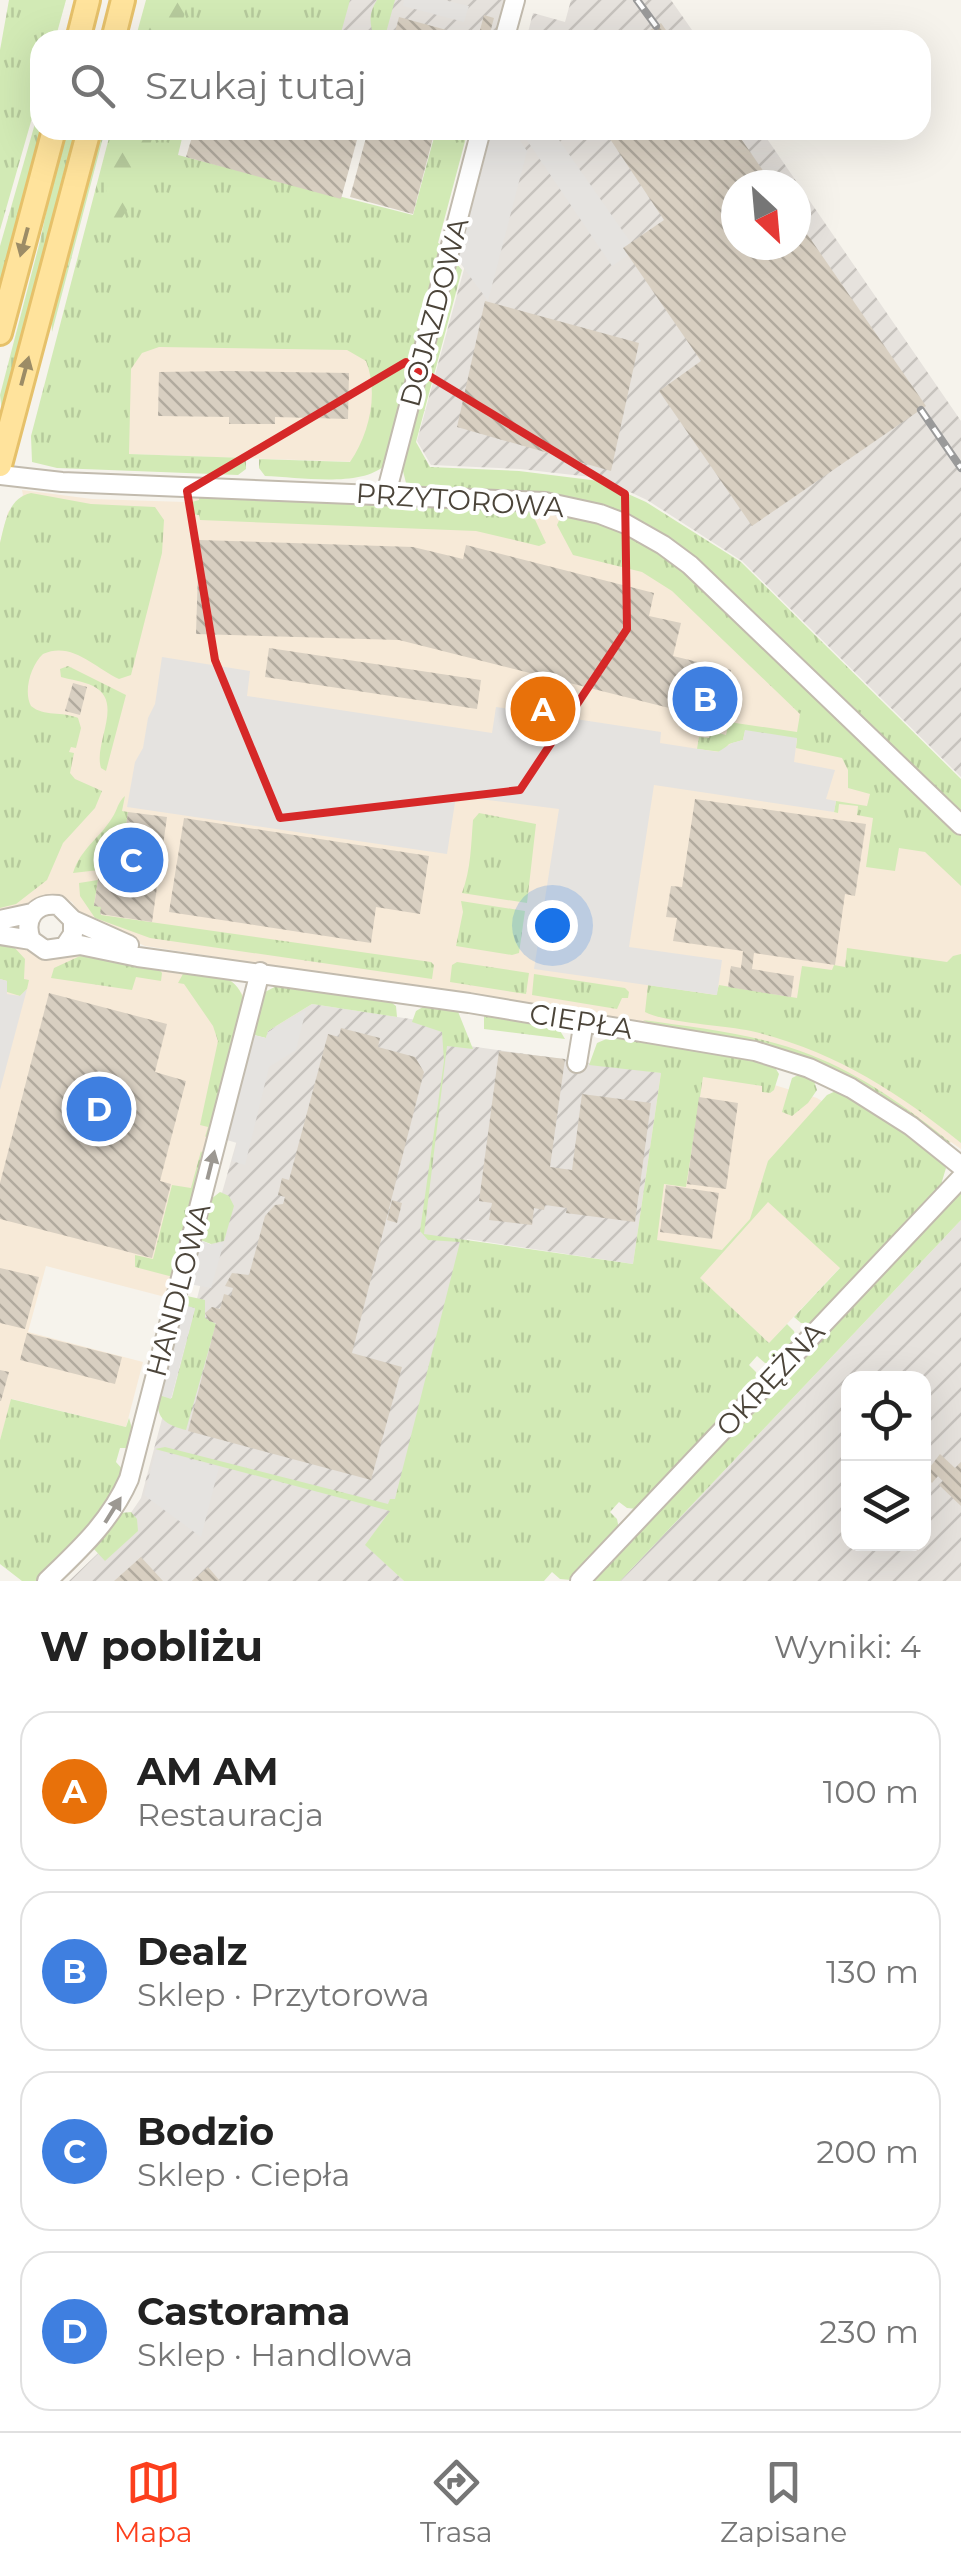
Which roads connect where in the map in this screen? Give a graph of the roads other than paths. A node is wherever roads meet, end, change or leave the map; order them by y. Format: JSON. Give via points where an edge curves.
{"nodes":[{"id":1,"x":88,"y":0,"type":"edge"},
{"id":2,"x":123,"y":0,"type":"edge"},
{"id":3,"x":515,"y":0,"type":"edge"},
{"id":4,"x":80,"y":30,"type":"edge"},
{"id":5,"x":115,"y":30,"type":"edge"},
{"id":6,"x":507,"y":30,"type":"edge"},
{"id":7,"x":51,"y":140,"type":"edge"},
{"id":8,"x":87,"y":140,"type":"edge"},
{"id":9,"x":478,"y":140,"type":"edge"},
{"id":10,"x":0,"y":333,"type":"edge"},
{"id":11,"x":10,"y":470,"type":"edge"},
{"id":12,"x":0,"y":475,"type":"edge"},
{"id":13,"x":386,"y":494,"type":"junction"},
{"id":14,"x":961,"y":824,"type":"edge"},
{"id":15,"x":32,"y":913,"type":"junction"},
{"id":16,"x":0,"y":920,"type":"edge"},
{"id":17,"x":73,"y":920,"type":"junction"},
{"id":18,"x":0,"y":935,"type":"edge"},
{"id":19,"x":32,"y":940,"type":"junction"},
{"id":20,"x":65,"y":946,"type":"junction"},
{"id":21,"x":172,"y":960,"type":"junction"},
{"id":22,"x":260,"y":972,"type":"junction"},
{"id":23,"x":584,"y":1021,"type":"junction"},
{"id":24,"x":576,"y":1064,"type":"dead end"},
{"id":25,"x":961,"y":1166,"type":"edge"},
{"id":26,"x":961,"y":1178,"type":"edge"},
{"id":27,"x":47,"y":1581,"type":"edge"},
{"id":28,"x":580,"y":1581,"type":"edge"}],
"edges":[{"from":1,"to":4,"type":"main road"},
{"from":2,"to":5,"type":"main road"},
{"from":3,"to":6,"type":"street"},
{"from":7,"to":10,"type":"main road","one_way":true},
{"from":11,"to":8,"type":"main road","one_way":true},
{"from":9,"to":13,"type":"street","name":"DOJAZDOWA"},
{"from":11,"to":12,"type":"street","name":"PRZYTOROWA"},
{"from":11,"to":13,"type":"street","name":"PRZYTOROWA","via":[[82,483]]},
{"from":13,"to":14,"type":"street","name":"PRZYTOROWA","via":[[545,502],[600,514],[646,534],[690,565]]},
{"from":15,"to":16,"type":"street","name":"CIEPŁA"},
{"from":15,"to":17,"type":"street","name":"CIEPŁA","via":[[58,905]]},
{"from":15,"to":19,"type":"street"},
{"from":17,"to":20,"type":"street"},
{"from":17,"to":21,"type":"street","name":"CIEPŁA"},
{"from":18,"to":19,"type":"street","name":"CIEPŁA"},
{"from":19,"to":20,"type":"street","name":"CIEPŁA","via":[[45,950]]},
{"from":20,"to":21,"type":"street","name":"CIEPŁA"},
{"from":21,"to":22,"type":"street","name":"CIEPŁA"},
{"from":22,"to":23,"type":"street","name":"CIEPŁA"},
{"from":27,"to":22,"type":"street","name":"HANDLOWA","one_way":true,"via":[[102,1526],[129,1480]]},
{"from":23,"to":24,"type":"street"},
{"from":23,"to":25,"type":"street","name":"CIEPŁA","via":[[755,1051],[809,1068],[890,1112]]},
{"from":26,"to":28,"type":"street","name":"OKRĘŻNA"}]}
